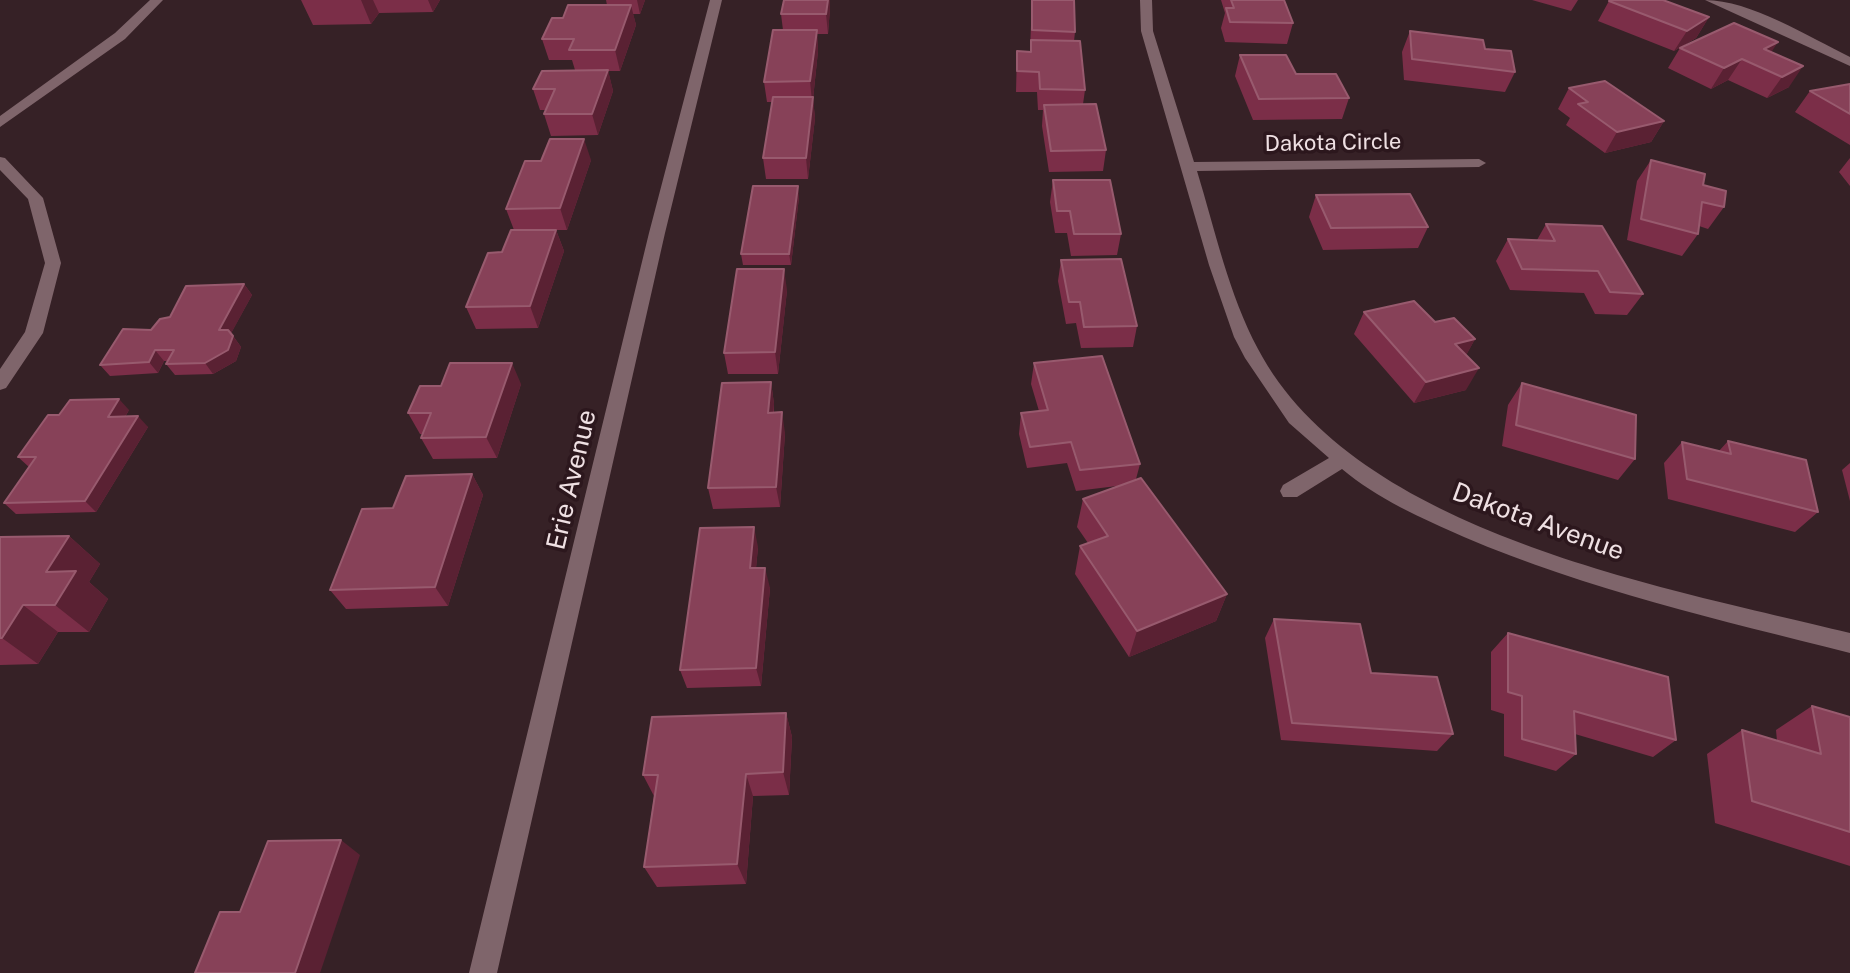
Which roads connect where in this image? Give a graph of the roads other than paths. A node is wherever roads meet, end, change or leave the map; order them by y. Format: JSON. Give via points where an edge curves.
{"nodes":[{"id":1,"x":157,"y":0,"type":"edge"},
{"id":2,"x":716,"y":0,"type":"edge"},
{"id":3,"x":1146,"y":0,"type":"edge"},
{"id":4,"x":1711,"y":0,"type":"edge"},
{"id":5,"x":1850,"y":62,"type":"edge"},
{"id":6,"x":0,"y":123,"type":"edge"},
{"id":7,"x":0,"y":161,"type":"edge"},
{"id":8,"x":1479,"y":163,"type":"dead end"},
{"id":9,"x":1188,"y":167,"type":"junction"},
{"id":10,"x":0,"y":383,"type":"edge"},
{"id":11,"x":1341,"y":460,"type":"junction"},
{"id":12,"x":1290,"y":491,"type":"dead end"},
{"id":13,"x":1850,"y":643,"type":"edge"},
{"id":14,"x":483,"y":973,"type":"edge"}],
"edges":[{"from":1,"to":6,"type":"street","via":[[120,36]]},
{"from":2,"to":14,"type":"street","name":"Erie Avenue"},
{"from":3,"to":9,"type":"street","name":"Dakota Avenue","via":[[1147,31]]},
{"from":4,"to":5,"type":"street"},
{"from":7,"to":10,"type":"street","via":[[35,198],[53,263],[34,333]]},
{"from":8,"to":9,"type":"street","name":"Dakota Circle"},
{"from":9,"to":11,"type":"street","name":"Dakota Avenue","via":[[1252,355],[1289,410]]},
{"from":11,"to":12,"type":"street"},
{"from":11,"to":13,"type":"street","name":"Dakota Avenue","via":[[1467,532],[1572,570]]}]}
